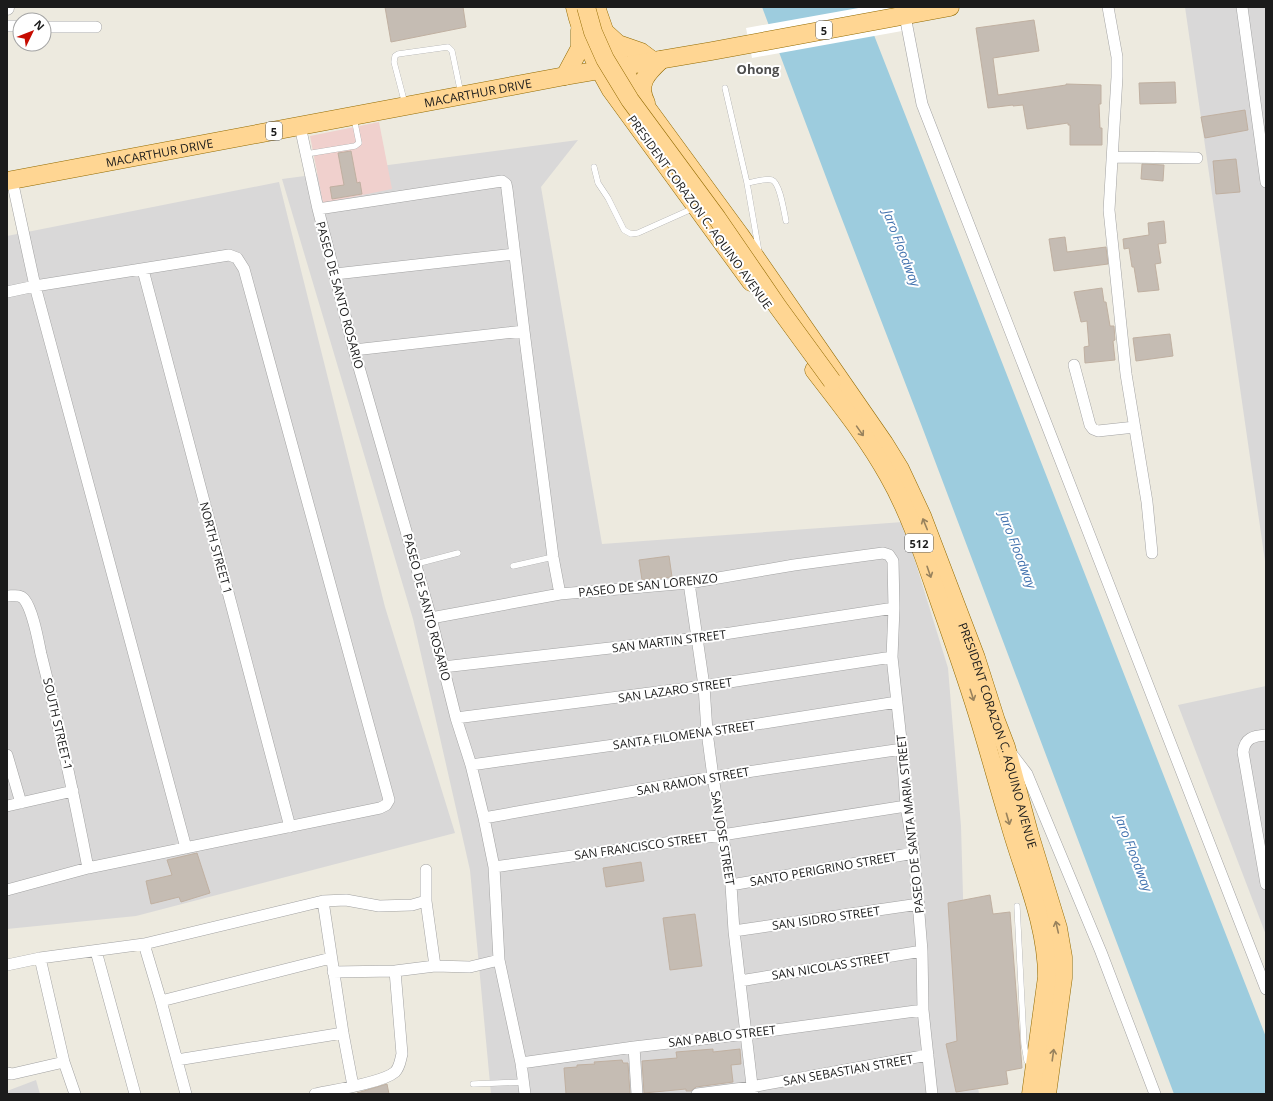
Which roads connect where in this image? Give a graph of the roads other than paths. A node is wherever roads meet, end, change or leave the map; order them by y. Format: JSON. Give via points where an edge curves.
{"nodes":[{"id":1,"x":575,"y":7,"type":"edge"},
{"id":2,"x":586,"y":7,"type":"edge"},
{"id":3,"x":596,"y":7,"type":"edge"},
{"id":4,"x":950,"y":7,"type":"edge"},
{"id":5,"x":1108,"y":7,"type":"edge"},
{"id":6,"x":1242,"y":7,"type":"edge"},
{"id":7,"x":902,"y":16,"type":"junction"},
{"id":8,"x":52,"y":27,"type":"edge"},
{"id":9,"x":96,"y":27,"type":"dead end"},
{"id":10,"x":580,"y":29,"type":"junction"},
{"id":11,"x":605,"y":33,"type":"junction"},
{"id":12,"x":657,"y":60,"type":"junction"},
{"id":13,"x":624,"y":66,"type":"junction"},
{"id":14,"x":599,"y":70,"type":"junction"},
{"id":15,"x":565,"y":76,"type":"junction"},
{"id":16,"x":725,"y":88,"type":"dead end"},
{"id":17,"x":461,"y":96,"type":"junction"},
{"id":18,"x":619,"y":101,"type":"junction"},
{"id":19,"x":406,"y":106,"type":"junction"},
{"id":20,"x":649,"y":109,"type":"junction"},
{"id":21,"x":354,"y":116,"type":"junction"},
{"id":22,"x":300,"y":126,"type":"junction"},
{"id":23,"x":306,"y":154,"type":"junction"},
{"id":24,"x":1113,"y":157,"type":"junction"},
{"id":25,"x":1197,"y":158,"type":"dead end"},
{"id":26,"x":594,"y":167,"type":"dead end"},
{"id":27,"x":9,"y":181,"type":"edge"},
{"id":28,"x":1266,"y":182,"type":"edge"},
{"id":29,"x":747,"y":183,"type":"junction"},
{"id":30,"x":696,"y":207,"type":"junction"},
{"id":31,"x":318,"y":209,"type":"junction"},
{"id":32,"x":786,"y":221,"type":"dead end"},
{"id":33,"x":514,"y":254,"type":"junction"},
{"id":34,"x":143,"y":270,"type":"junction"},
{"id":35,"x":763,"y":270,"type":"junction"},
{"id":36,"x":335,"y":274,"type":"junction"},
{"id":37,"x":34,"y":286,"type":"junction"},
{"id":38,"x":7,"y":292,"type":"edge"},
{"id":39,"x":524,"y":331,"type":"junction"},
{"id":40,"x":354,"y":350,"type":"junction"},
{"id":41,"x":1074,"y":365,"type":"dead end"},
{"id":42,"x":847,"y":403,"type":"junction"},
{"id":43,"x":1135,"y":427,"type":"junction"},
{"id":44,"x":1152,"y":553,"type":"dead end"},
{"id":45,"x":458,"y":554,"type":"dead end"},
{"id":46,"x":889,"y":555,"type":"joint"},
{"id":47,"x":553,"y":557,"type":"junction"},
{"id":48,"x":416,"y":564,"type":"junction"},
{"id":49,"x":513,"y":566,"type":"dead end"},
{"id":50,"x":689,"y":583,"type":"junction"},
{"id":51,"x":560,"y":594,"type":"junction"},
{"id":52,"x":7,"y":596,"type":"edge"},
{"id":53,"x":894,"y":608,"type":"junction"},
{"id":54,"x":431,"y":618,"type":"junction"},
{"id":55,"x":698,"y":638,"type":"junction"},
{"id":56,"x":892,"y":657,"type":"junction"},
{"id":57,"x":443,"y":667,"type":"junction"},
{"id":58,"x":704,"y":686,"type":"junction"},
{"id":59,"x":897,"y":702,"type":"junction"},
{"id":60,"x":456,"y":718,"type":"junction"},
{"id":61,"x":988,"y":722,"type":"junction"},
{"id":62,"x":707,"y":732,"type":"junction"},
{"id":63,"x":1266,"y":735,"type":"edge"},
{"id":64,"x":1006,"y":747,"type":"junction"},
{"id":65,"x":902,"y":749,"type":"junction"},
{"id":66,"x":7,"y":755,"type":"edge"},
{"id":67,"x":471,"y":765,"type":"junction"},
{"id":68,"x":713,"y":777,"type":"junction"},
{"id":69,"x":74,"y":791,"type":"junction"},
{"id":70,"x":20,"y":803,"type":"junction"},
{"id":71,"x":7,"y":806,"type":"edge"},
{"id":72,"x":906,"y":806,"type":"junction"},
{"id":73,"x":484,"y":818,"type":"junction"},
{"id":74,"x":290,"y":827,"type":"junction"},
{"id":75,"x":722,"y":835,"type":"junction"},
{"id":76,"x":1021,"y":835,"type":"junction"},
{"id":77,"x":186,"y":848,"type":"junction"},
{"id":78,"x":914,"y":853,"type":"junction"},
{"id":79,"x":494,"y":867,"type":"junction"},
{"id":80,"x":88,"y":868,"type":"junction"},
{"id":81,"x":426,"y":870,"type":"dead end"},
{"id":82,"x":1266,"y":884,"type":"edge"},
{"id":83,"x":731,"y":885,"type":"junction"},
{"id":84,"x":7,"y":890,"type":"edge"},
{"id":85,"x":323,"y":901,"type":"junction"},
{"id":86,"x":426,"y":901,"type":"junction"},
{"id":87,"x":919,"y":904,"type":"junction"},
{"id":88,"x":1017,"y":906,"type":"dead end"},
{"id":89,"x":734,"y":931,"type":"junction"},
{"id":90,"x":144,"y":944,"type":"junction"},
{"id":91,"x":96,"y":950,"type":"junction"},
{"id":92,"x":922,"y":951,"type":"junction"},
{"id":93,"x":40,"y":958,"type":"junction"},
{"id":94,"x":331,"y":958,"type":"junction"},
{"id":95,"x":499,"y":960,"type":"junction"},
{"id":96,"x":7,"y":965,"type":"edge"},
{"id":97,"x":434,"y":966,"type":"junction"},
{"id":98,"x":394,"y":971,"type":"junction"},
{"id":99,"x":333,"y":972,"type":"junction"},
{"id":100,"x":740,"y":981,"type":"junction"},
{"id":101,"x":1266,"y":989,"type":"edge"},
{"id":102,"x":161,"y":1001,"type":"junction"},
{"id":103,"x":923,"y":1010,"type":"junction"},
{"id":104,"x":343,"y":1033,"type":"junction"},
{"id":105,"x":746,"y":1034,"type":"junction"},
{"id":106,"x":634,"y":1047,"type":"junction"},
{"id":107,"x":928,"y":1055,"type":"junction"},
{"id":108,"x":177,"y":1060,"type":"junction"},
{"id":109,"x":64,"y":1062,"type":"junction"},
{"id":110,"x":521,"y":1063,"type":"junction"},
{"id":111,"x":7,"y":1073,"type":"edge"},
{"id":112,"x":1041,"y":1079,"type":"edge"},
{"id":113,"x":524,"y":1082,"type":"junction"},
{"id":114,"x":473,"y":1084,"type":"dead end"},
{"id":115,"x":353,"y":1086,"type":"junction"},
{"id":116,"x":752,"y":1091,"type":"edge"},
{"id":117,"x":75,"y":1094,"type":"edge"},
{"id":118,"x":135,"y":1094,"type":"edge"},
{"id":119,"x":186,"y":1094,"type":"edge"},
{"id":120,"x":316,"y":1094,"type":"edge"},
{"id":121,"x":525,"y":1094,"type":"edge"},
{"id":122,"x":637,"y":1094,"type":"edge"},
{"id":123,"x":697,"y":1094,"type":"edge"},
{"id":124,"x":932,"y":1094,"type":"edge"},
{"id":125,"x":1031,"y":1094,"type":"edge"},
{"id":126,"x":1155,"y":1094,"type":"edge"}],
"edges":[{"from":1,"to":10,"type":"main road","name":"PRESIDENT CORAZON C. AQUINO AVENUE"},
{"from":2,"to":42,"type":"main road","name":"PRESIDENT CORAZON C. AQUINO AVENUE","number":"512","bridge":true,"via":[[593,32],[605,59],[630,100],[718,218],[778,308]]},
{"from":3,"to":11,"type":"main road","name":"PRESIDENT CORAZON C. AQUINO AVENUE"},
{"from":4,"to":7,"type":"main road","name":"MACARTHUR DRIVE","number":"5"},
{"from":5,"to":24,"type":"street","via":[[1117,57]]},
{"from":6,"to":28,"type":"street"},
{"from":7,"to":12,"type":"main road","name":"MACARTHUR DRIVE","number":"5"},
{"from":7,"to":101,"type":"street","via":[[922,104]]},
{"from":8,"to":9,"type":"street"},
{"from":10,"to":14,"type":"main road","name":"PRESIDENT CORAZON C. AQUINO AVENUE"},
{"from":10,"to":15,"type":"main road","via":[[580,48]]},
{"from":11,"to":12,"type":"main road","via":[[618,44]]},
{"from":11,"to":13,"type":"main road","name":"PRESIDENT CORAZON C. AQUINO AVENUE"},
{"from":12,"to":13,"type":"main road","name":"MACARTHUR DRIVE","number":"5"},
{"from":12,"to":20,"type":"main road","via":[[643,85],[642,96]]},
{"from":13,"to":14,"type":"main road","name":"MACARTHUR DRIVE","number":"5"},
{"from":13,"to":20,"type":"main road","name":"PRESIDENT CORAZON C. AQUINO AVENUE","number":"512","via":[[636,93]]},
{"from":14,"to":15,"type":"main road","name":"MACARTHUR DRIVE","number":"5"},
{"from":14,"to":18,"type":"main road","name":"PRESIDENT CORAZON C. AQUINO AVENUE","number":"512"},
{"from":15,"to":17,"type":"main road","name":"MACARTHUR DRIVE","number":"5"},
{"from":15,"to":18,"type":"main road","via":[[599,87]]},
{"from":16,"to":29,"type":"lane"},
{"from":17,"to":19,"type":"main road","name":"MACARTHUR DRIVE","number":"5"},
{"from":17,"to":19,"type":"lane","via":[[451,48],[398,54],[394,62]]},
{"from":18,"to":30,"type":"main road","name":"PRESIDENT CORAZON C. AQUINO AVENUE","number":"512"},
{"from":19,"to":21,"type":"main road","name":"MACARTHUR DRIVE","number":"5"},
{"from":20,"to":35,"type":"main road","name":"PRESIDENT CORAZON C. AQUINO AVENUE","number":"512"},
{"from":21,"to":22,"type":"main road","name":"MACARTHUR DRIVE","number":"5"},
{"from":21,"to":23,"type":"lane","via":[[358,145]]},
{"from":22,"to":23,"type":"street","name":"PASEO DE SANTO ROSARIO"},
{"from":22,"to":27,"type":"main road","name":"MACARTHUR DRIVE","number":"5"},
{"from":23,"to":31,"type":"street","name":"PASEO DE SANTO ROSARIO"},
{"from":24,"to":25,"type":"street"},
{"from":24,"to":43,"type":"street","via":[[1109,210],[1126,374]]},
{"from":26,"to":30,"type":"lane","via":[[602,191],[624,230],[631,234],[638,234]]},
{"from":27,"to":37,"type":"street"},
{"from":29,"to":32,"type":"lane","via":[[771,180],[776,183]]},
{"from":29,"to":35,"type":"lane"},
{"from":30,"to":42,"type":"main road","name":"PRESIDENT CORAZON C. AQUINO AVENUE","number":"512"},
{"from":31,"to":33,"type":"street","via":[[502,181],[508,189]]},
{"from":31,"to":36,"type":"street","name":"PASEO DE SANTO ROSARIO"},
{"from":33,"to":36,"type":"street"},
{"from":33,"to":39,"type":"street"},
{"from":34,"to":37,"type":"street"},
{"from":34,"to":74,"type":"street","name":"NORTH STREET 1"},
{"from":34,"to":74,"type":"street","via":[[229,255],[237,258],[244,269],[389,800],[380,808]]},
{"from":35,"to":42,"type":"main road","name":"PRESIDENT CORAZON C. AQUINO AVENUE","number":"512"},
{"from":36,"to":40,"type":"street","name":"PASEO DE SANTO ROSARIO"},
{"from":37,"to":38,"type":"street"},
{"from":37,"to":77,"type":"street"},
{"from":39,"to":40,"type":"street"},
{"from":39,"to":47,"type":"street"},
{"from":40,"to":48,"type":"street","name":"PASEO DE SANTO ROSARIO"},
{"from":41,"to":43,"type":"street","via":[[1090,425],[1098,431]]},
{"from":42,"to":61,"type":"main road","name":"PRESIDENT CORAZON C. AQUINO AVENUE","number":"512","via":[[884,443],[922,516],[974,651]]},
{"from":43,"to":44,"type":"street"},
{"from":45,"to":48,"type":"lane"},
{"from":46,"to":50,"type":"street","name":"PASEO DE SAN LORENZO","via":[[883,552]]},
{"from":46,"to":53,"type":"street","name":"PASEO DE SANTA MARIA STREET","via":[[892,561]]},
{"from":47,"to":49,"type":"lane"},
{"from":47,"to":51,"type":"street"},
{"from":48,"to":54,"type":"street","name":"PASEO DE SANTO ROSARIO"},
{"from":50,"to":51,"type":"street","name":"PASEO DE SAN LORENZO"},
{"from":50,"to":55,"type":"street","name":"SAN JOSE STREET"},
{"from":51,"to":54,"type":"street","name":"PASEO DE SAN LORENZO"},
{"from":52,"to":69,"type":"street","name":"SOUTH STREET-1","via":[[22,597],[30,612]]},
{"from":53,"to":55,"type":"street","name":"SAN MARTIN STREET"},
{"from":53,"to":56,"type":"street","name":"PASEO DE SANTA MARIA STREET"},
{"from":54,"to":57,"type":"street","name":"PASEO DE SANTO ROSARIO"},
{"from":55,"to":57,"type":"street","name":"SAN MARTIN STREET"},
{"from":55,"to":58,"type":"street","name":"SAN JOSE STREET"},
{"from":56,"to":58,"type":"street","name":"SAN LAZARO STREET"},
{"from":56,"to":59,"type":"street","name":"PASEO DE SANTA MARIA STREET"},
{"from":57,"to":60,"type":"street","name":"PASEO DE SANTO ROSARIO"},
{"from":58,"to":60,"type":"street","name":"SAN LAZARO STREET"},
{"from":58,"to":62,"type":"street","name":"SAN JOSE STREET"},
{"from":59,"to":62,"type":"street","name":"SANTA FILOMENA STREET"},
{"from":59,"to":65,"type":"street","name":"PASEO DE SANTA MARIA STREET"},
{"from":60,"to":67,"type":"street","name":"PASEO DE SANTO ROSARIO"},
{"from":61,"to":64,"type":"main road","name":"PRESIDENT CORAZON C. AQUINO AVENUE","number":"512"},
{"from":61,"to":76,"type":"main road","name":"PRESIDENT CORAZON C. AQUINO AVENUE","number":"512","one_way":true},
{"from":62,"to":67,"type":"street","name":"SANTA FILOMENA STREET"},
{"from":62,"to":68,"type":"street","name":"SAN JOSE STREET"},
{"from":63,"to":82,"type":"street","via":[[1254,736],[1248,740],[1243,752]]},
{"from":64,"to":76,"type":"main road","name":"PRESIDENT CORAZON C. AQUINO AVENUE","number":"512"},
{"from":64,"to":126,"type":"street","via":[[1027,774],[1101,952]]},
{"from":65,"to":68,"type":"street","name":"SAN RAMON STREET"},
{"from":65,"to":72,"type":"street","name":"PASEO DE SANTA MARIA STREET"},
{"from":66,"to":70,"type":"street"},
{"from":67,"to":73,"type":"street","name":"PASEO DE SANTO ROSARIO"},
{"from":68,"to":73,"type":"street","name":"SAN RAMON STREET"},
{"from":68,"to":75,"type":"street","name":"SAN JOSE STREET"},
{"from":69,"to":70,"type":"street"},
{"from":69,"to":80,"type":"street","name":"SOUTH STREET-1"},
{"from":70,"to":71,"type":"street"},
{"from":72,"to":75,"type":"street","name":"SAN FRANCISCO STREET"},
{"from":72,"to":78,"type":"street","name":"PASEO DE SANTA MARIA STREET"},
{"from":73,"to":79,"type":"street","name":"PASEO DE SANTO ROSARIO"},
{"from":74,"to":77,"type":"street"},
{"from":75,"to":79,"type":"street","name":"SAN FRANCISCO STREET"},
{"from":75,"to":83,"type":"street","name":"SAN JOSE STREET"},
{"from":76,"to":112,"type":"main road","name":"PRESIDENT CORAZON C. AQUINO AVENUE","number":"512","via":[[1035,878],[1058,928],[1063,957],[1063,978]]},
{"from":77,"to":80,"type":"street"},
{"from":78,"to":83,"type":"street","name":"SANTO PERIGRINO STREET"},
{"from":78,"to":87,"type":"street","name":"PASEO DE SANTA MARIA STREET"},
{"from":79,"to":95,"type":"street","name":"PASEO DE SANTO ROSARIO"},
{"from":80,"to":84,"type":"street"},
{"from":81,"to":86,"type":"street"},
{"from":83,"to":89,"type":"street","name":"SAN JOSE STREET"},
{"from":85,"to":86,"type":"street","via":[[346,900],[379,906],[412,905]]},
{"from":85,"to":90,"type":"street"},
{"from":85,"to":94,"type":"street"},
{"from":86,"to":97,"type":"street"},
{"from":87,"to":89,"type":"street","name":"SAN ISIDRO STREET"},
{"from":87,"to":92,"type":"street","name":"PASEO DE SANTA MARIA STREET"},
{"from":88,"to":112,"type":"lane","via":[[1024,1044],[1027,1061]]},
{"from":89,"to":100,"type":"street","name":"SAN JOSE STREET"},
{"from":90,"to":91,"type":"street"},
{"from":90,"to":102,"type":"street"},
{"from":91,"to":93,"type":"street"},
{"from":91,"to":118,"type":"street"},
{"from":92,"to":100,"type":"street","name":"SAN NICOLAS STREET"},
{"from":92,"to":103,"type":"street","name":"PASEO DE SANTA MARIA STREET"},
{"from":93,"to":96,"type":"street"},
{"from":93,"to":109,"type":"street"},
{"from":94,"to":99,"type":"street"},
{"from":94,"to":102,"type":"street"},
{"from":95,"to":97,"type":"street","via":[[470,967]]},
{"from":95,"to":110,"type":"street","name":"PASEO DE SANTO ROSARIO"},
{"from":97,"to":98,"type":"street"},
{"from":98,"to":99,"type":"street"},
{"from":98,"to":115,"type":"street","via":[[402,1054],[399,1066],[394,1072],[375,1081]]},
{"from":99,"to":104,"type":"street"},
{"from":100,"to":105,"type":"street","name":"SAN JOSE STREET"},
{"from":102,"to":108,"type":"street"},
{"from":103,"to":105,"type":"street","name":"SAN PABLO STREET"},
{"from":103,"to":107,"type":"street","name":"PASEO DE SANTA MARIA STREET"},
{"from":104,"to":108,"type":"street"},
{"from":104,"to":115,"type":"street"},
{"from":105,"to":106,"type":"street","name":"SAN PABLO STREET"},
{"from":105,"to":116,"type":"street","name":"SAN JOSE STREET"},
{"from":106,"to":110,"type":"street","name":"SAN PABLO STREET"},
{"from":106,"to":122,"type":"street"},
{"from":107,"to":116,"type":"street","name":"SAN SEBASTIAN STREET"},
{"from":107,"to":124,"type":"street","name":"PASEO DE SANTA MARIA STREET"},
{"from":108,"to":119,"type":"street"},
{"from":109,"to":111,"type":"street"},
{"from":109,"to":117,"type":"street"},
{"from":110,"to":113,"type":"street","name":"PASEO DE SANTO ROSARIO"},
{"from":112,"to":125,"type":"main road","name":"PRESIDENT CORAZON C. AQUINO AVENUE","number":"512"},
{"from":113,"to":114,"type":"lane"},
{"from":113,"to":121,"type":"street","name":"PASEO DE SANTO ROSARIO"},
{"from":115,"to":120,"type":"street"},
{"from":116,"to":123,"type":"street","name":"SAN SEBASTIAN STREET"}]}
